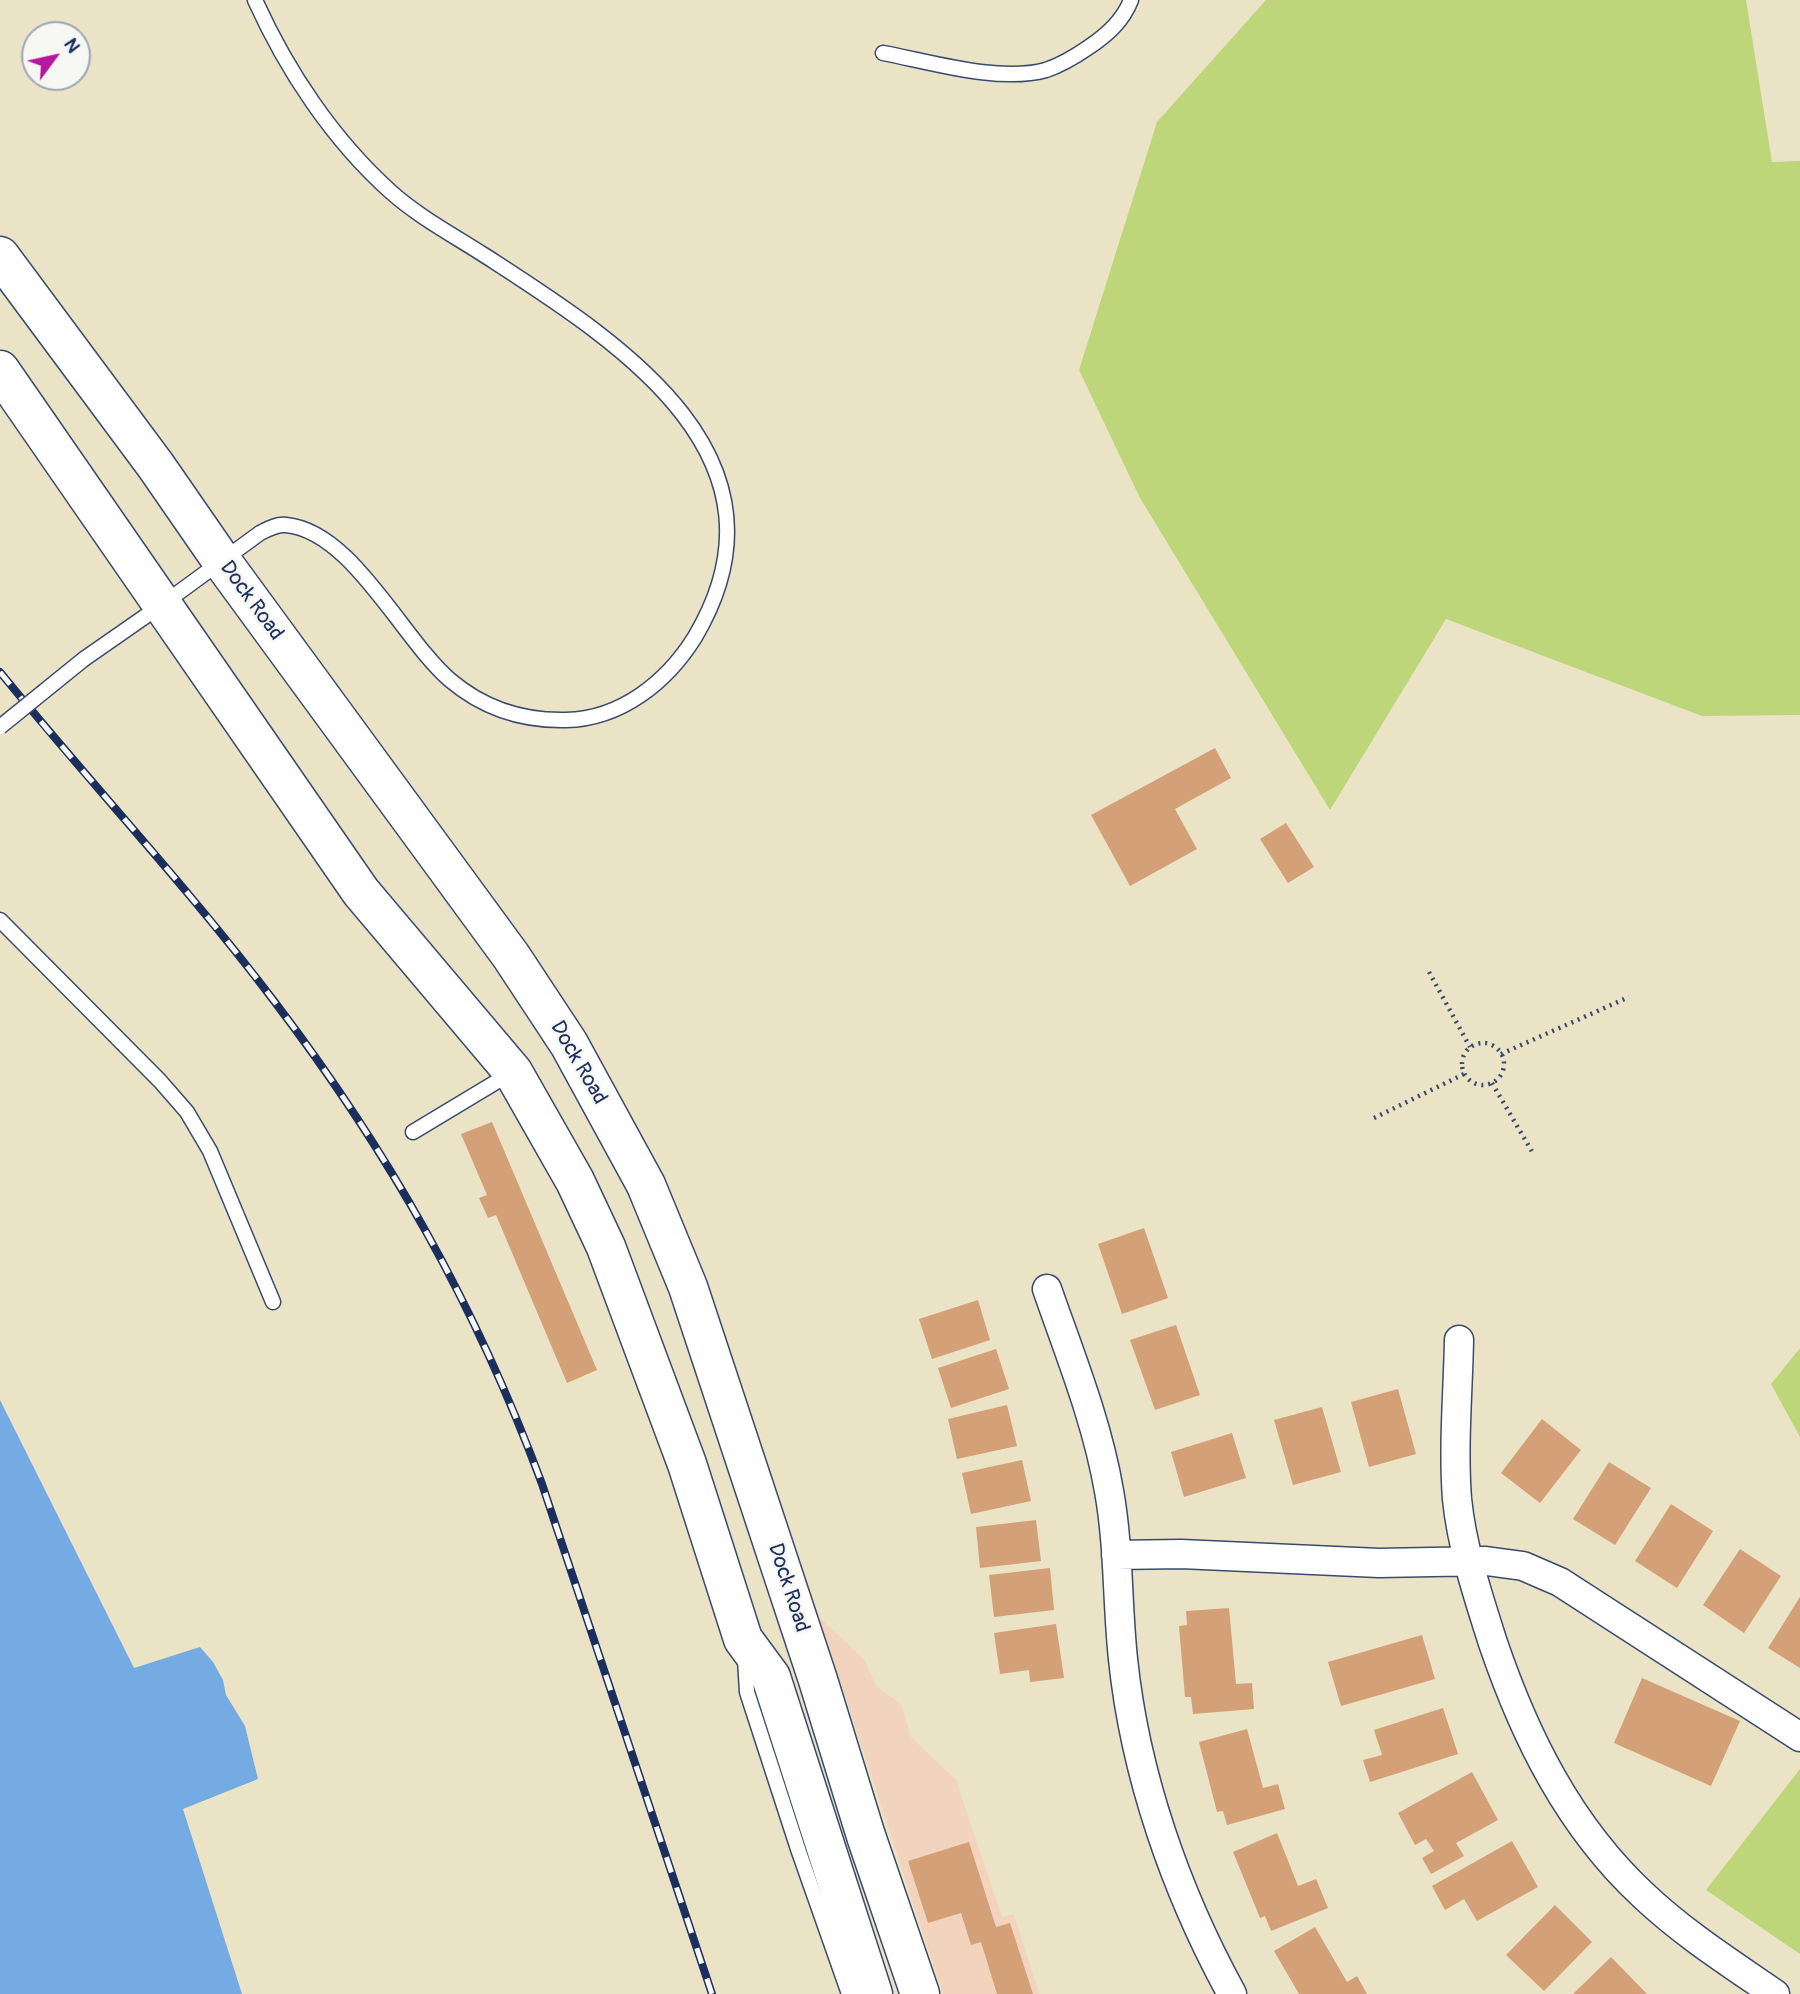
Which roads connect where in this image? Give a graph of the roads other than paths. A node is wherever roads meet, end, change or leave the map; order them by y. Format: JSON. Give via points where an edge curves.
{"nodes":[{"id":1,"x":255,"y":0,"type":"edge"},
{"id":2,"x":1131,"y":0,"type":"edge"},
{"id":3,"x":883,"y":53,"type":"dead end"},
{"id":4,"x":0,"y":256,"type":"edge"},
{"id":5,"x":0,"y":370,"type":"edge"},
{"id":6,"x":221,"y":561,"type":"junction"},
{"id":7,"x":163,"y":604,"type":"junction"},
{"id":8,"x":0,"y":727,"type":"edge"},
{"id":9,"x":0,"y":920,"type":"edge"},
{"id":10,"x":513,"y":1072,"type":"junction"},
{"id":11,"x":413,"y":1132,"type":"dead end"},
{"id":12,"x":1047,"y":1289,"type":"dead end"},
{"id":13,"x":273,"y":1302,"type":"dead end"},
{"id":14,"x":1459,"y":1340,"type":"dead end"},
{"id":15,"x":1116,"y":1555,"type":"junction"},
{"id":16,"x":1469,"y":1561,"type":"junction"},
{"id":17,"x":743,"y":1639,"type":"junction"},
{"id":18,"x":1800,"y":1737,"type":"edge"},
{"id":19,"x":849,"y":1994,"type":"edge"},
{"id":20,"x":873,"y":1994,"type":"edge"},
{"id":21,"x":920,"y":1994,"type":"edge"},
{"id":22,"x":1232,"y":1994,"type":"edge"},
{"id":23,"x":1775,"y":1994,"type":"edge"}],
"edges":[{"from":1,"to":6,"type":"lane","via":[[313,103],[393,194],[587,324],[670,397],[689,421],[718,476],[727,531],[709,609],[685,653],[638,697],[598,716],[576,720],[521,716],[475,698],[438,669],[351,562],[305,529],[275,526]]},
{"from":2,"to":3,"type":"lane","via":[[1121,19],[1101,39],[1067,60],[1033,73],[993,74]]},
{"from":4,"to":6,"type":"main road","name":"Dock Road"},
{"from":5,"to":7,"type":"main road"},
{"from":6,"to":7,"type":"lane"},
{"from":6,"to":21,"type":"main road","name":"Dock Road","via":[[510,956],[569,1044],[646,1185],[688,1287]]},
{"from":7,"to":8,"type":"lane","bridge":true,"via":[[84,659]]},
{"from":7,"to":10,"type":"main road","via":[[361,892]]},
{"from":9,"to":13,"type":"lane","via":[[187,1112],[210,1152]]},
{"from":10,"to":11,"type":"lane"},
{"from":10,"to":17,"type":"main road","via":[[607,1247],[687,1464]]},
{"from":12,"to":15,"type":"street","via":[[1103,1461]]},
{"from":14,"to":16,"type":"street","via":[[1456,1476]]},
{"from":15,"to":16,"type":"street","via":[[1380,1563]]},
{"from":15,"to":22,"type":"street","via":[[1123,1660],[1141,1761],[1189,1906]]},
{"from":16,"to":18,"type":"street","via":[[1523,1566],[1560,1582]]},
{"from":16,"to":23,"type":"street","via":[[1512,1697],[1570,1810],[1642,1895]]},
{"from":17,"to":19,"type":"lane","via":[[747,1692]]},
{"from":17,"to":20,"type":"main road","via":[[771,1677]]}]}
